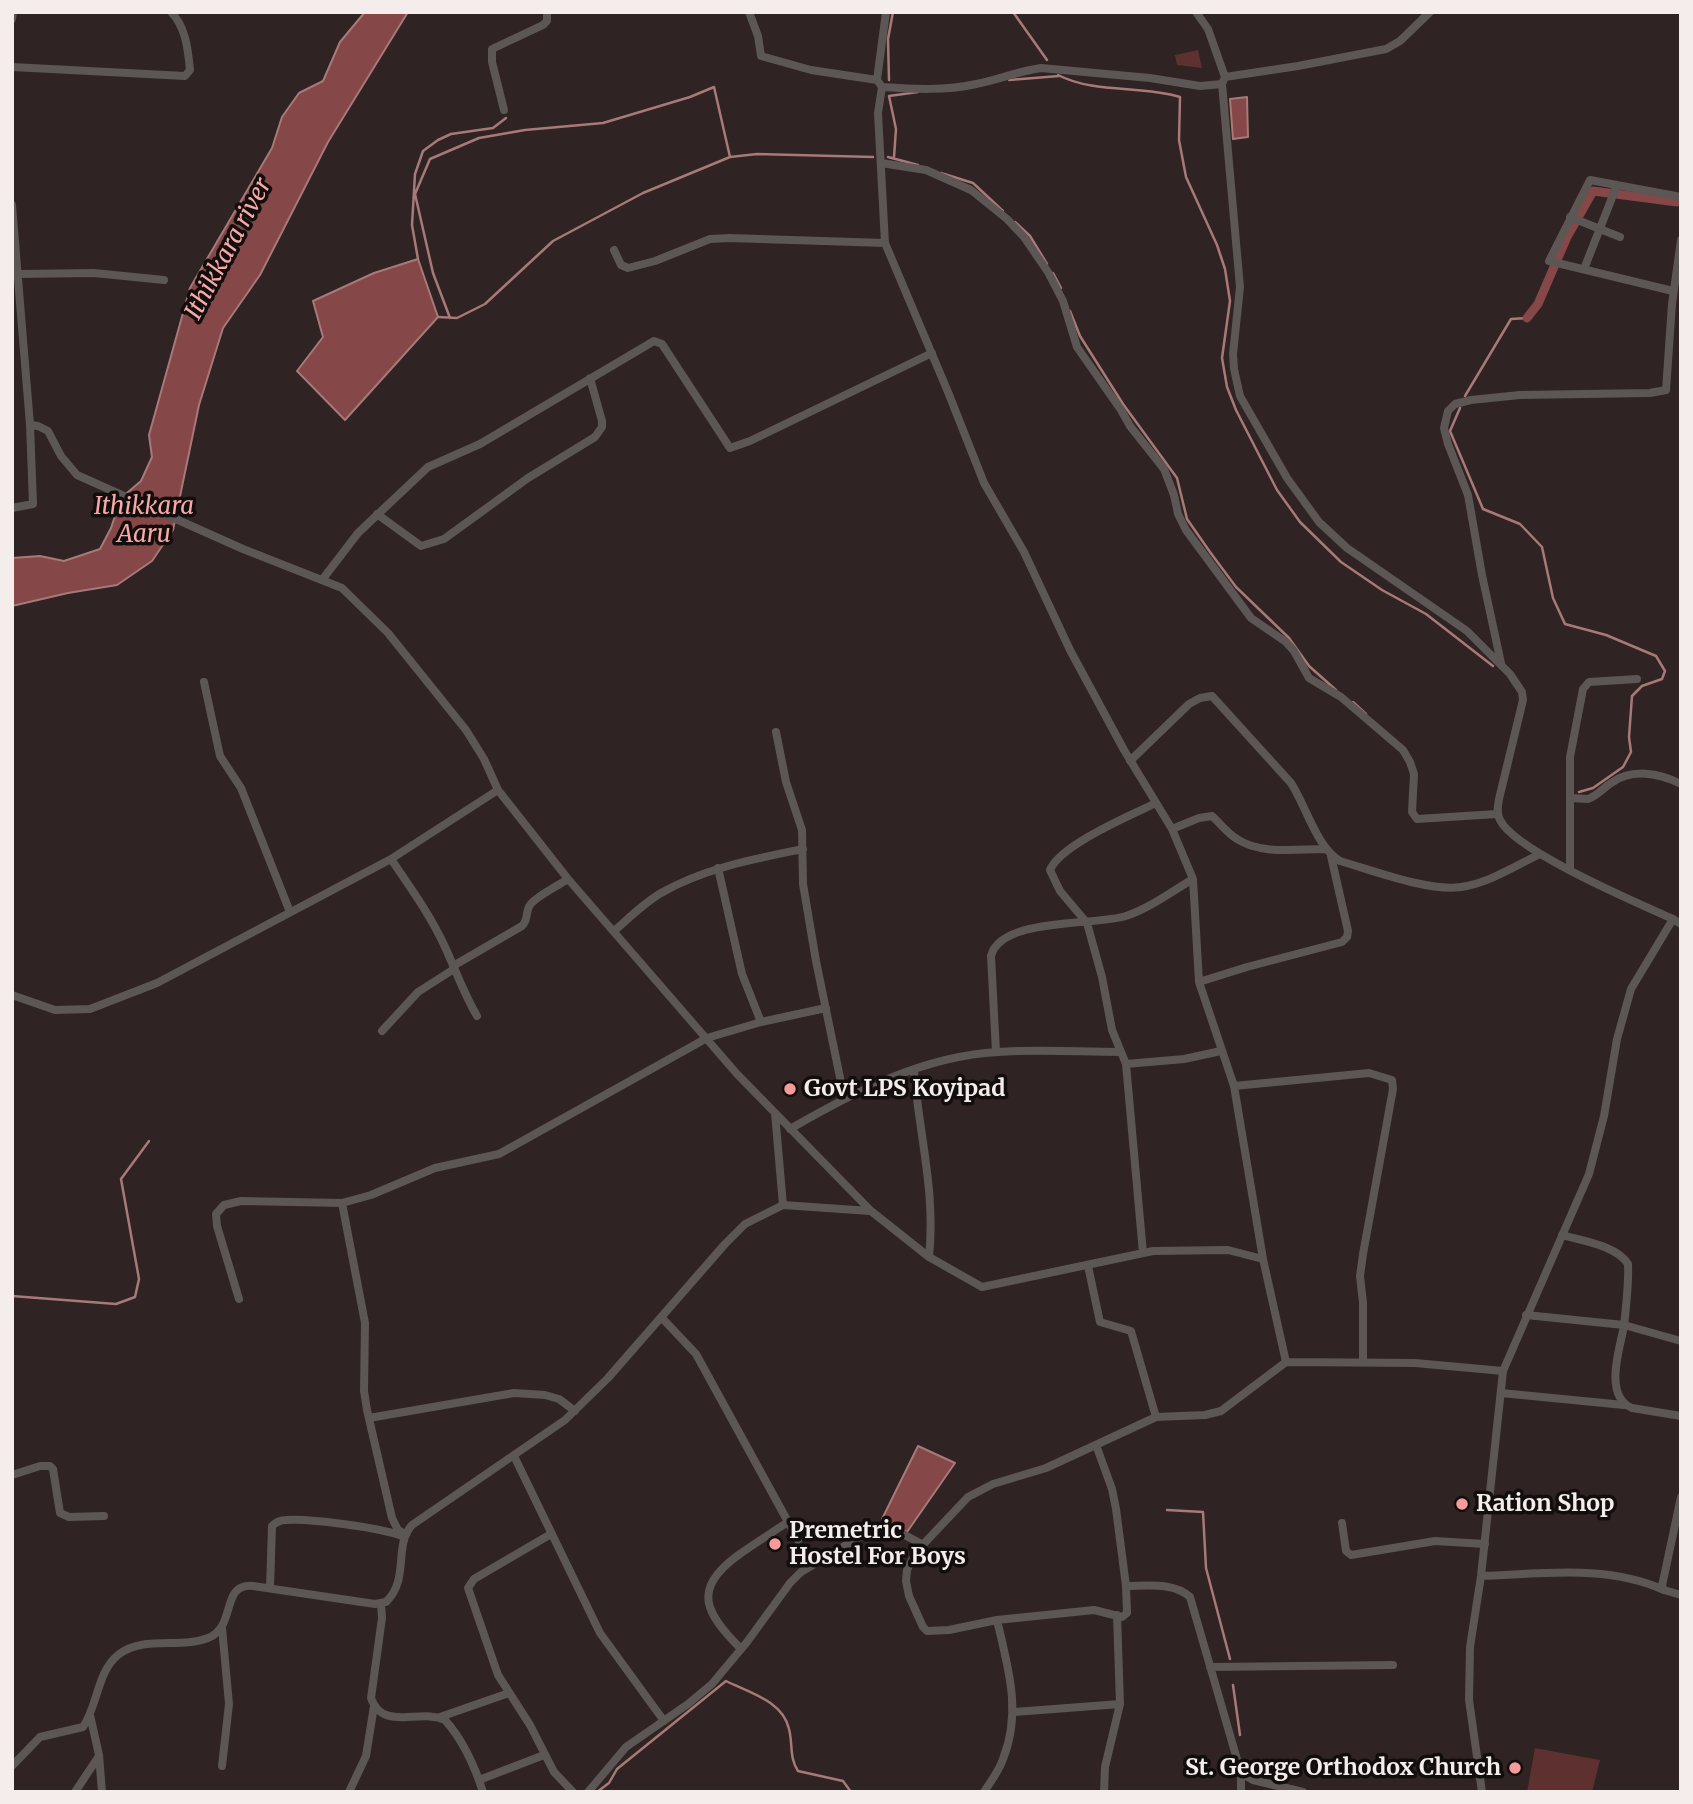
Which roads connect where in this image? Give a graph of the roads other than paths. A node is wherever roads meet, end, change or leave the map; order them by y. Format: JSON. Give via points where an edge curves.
{"nodes":[{"id":1,"x":13,"y":12,"type":"edge"},
{"id":2,"x":171,"y":12,"type":"edge"},
{"id":3,"x":547,"y":12,"type":"edge"},
{"id":4,"x":749,"y":12,"type":"edge"},
{"id":5,"x":886,"y":12,"type":"edge"},
{"id":6,"x":1196,"y":12,"type":"edge"},
{"id":7,"x":1430,"y":12,"type":"edge"},
{"id":8,"x":12,"y":19,"type":"edge"},
{"id":9,"x":12,"y":66,"type":"edge"},
{"id":10,"x":1224,"y":81,"type":"junction"},
{"id":11,"x":879,"y":84,"type":"junction"},
{"id":12,"x":504,"y":110,"type":"dead end"},
{"id":13,"x":881,"y":163,"type":"junction"},
{"id":14,"x":1617,"y":185,"type":"junction"},
{"id":15,"x":1681,"y":197,"type":"edge"},
{"id":16,"x":12,"y":205,"type":"edge"},
{"id":17,"x":1570,"y":217,"type":"junction"},
{"id":18,"x":1599,"y":230,"type":"junction"},
{"id":19,"x":1620,"y":237,"type":"dead end"},
{"id":20,"x":1681,"y":240,"type":"edge"},
{"id":21,"x":885,"y":243,"type":"junction"},
{"id":22,"x":614,"y":250,"type":"dead end"},
{"id":23,"x":1584,"y":269,"type":"junction"},
{"id":24,"x":18,"y":274,"type":"junction"},
{"id":25,"x":164,"y":280,"type":"dead end"},
{"id":26,"x":1674,"y":291,"type":"junction"},
{"id":27,"x":932,"y":353,"type":"junction"},
{"id":28,"x":590,"y":378,"type":"junction"},
{"id":29,"x":30,"y":425,"type":"junction"},
{"id":30,"x":12,"y":508,"type":"edge"},
{"id":31,"x":377,"y":514,"type":"junction"},
{"id":32,"x":322,"y":580,"type":"junction"},
{"id":33,"x":1502,"y":666,"type":"junction"},
{"id":34,"x":1637,"y":679,"type":"dead end"},
{"id":35,"x":204,"y":682,"type":"dead end"},
{"id":36,"x":776,"y":732,"type":"dead end"},
{"id":37,"x":1130,"y":761,"type":"junction"},
{"id":38,"x":1681,"y":783,"type":"edge"},
{"id":39,"x":498,"y":790,"type":"junction"},
{"id":40,"x":1570,"y":798,"type":"junction"},
{"id":41,"x":1156,"y":803,"type":"junction"},
{"id":42,"x":1497,"y":814,"type":"junction"},
{"id":43,"x":1171,"y":828,"type":"junction"},
{"id":44,"x":803,"y":849,"type":"junction"},
{"id":45,"x":1328,"y":852,"type":"junction"},
{"id":46,"x":1541,"y":853,"type":"junction"},
{"id":47,"x":391,"y":859,"type":"junction"},
{"id":48,"x":718,"y":868,"type":"junction"},
{"id":49,"x":1570,"y":870,"type":"junction"},
{"id":50,"x":568,"y":879,"type":"junction"},
{"id":51,"x":1193,"y":879,"type":"junction"},
{"id":52,"x":290,"y":912,"type":"junction"},
{"id":53,"x":1677,"y":921,"type":"edge"},
{"id":54,"x":1087,"y":923,"type":"junction"},
{"id":55,"x":614,"y":932,"type":"junction"},
{"id":56,"x":453,"y":967,"type":"junction"},
{"id":57,"x":1199,"y":982,"type":"junction"},
{"id":58,"x":12,"y":995,"type":"edge"},
{"id":59,"x":826,"y":1008,"type":"junction"},
{"id":60,"x":477,"y":1016,"type":"dead end"},
{"id":61,"x":761,"y":1022,"type":"junction"},
{"id":62,"x":382,"y":1031,"type":"dead end"},
{"id":63,"x":706,"y":1038,"type":"junction"},
{"id":64,"x":1221,"y":1051,"type":"junction"},
{"id":65,"x":996,"y":1052,"type":"junction"},
{"id":66,"x":1120,"y":1052,"type":"junction"},
{"id":67,"x":1126,"y":1064,"type":"junction"},
{"id":68,"x":914,"y":1070,"type":"junction"},
{"id":69,"x":1234,"y":1086,"type":"junction"},
{"id":70,"x":844,"y":1097,"type":"junction"},
{"id":71,"x":775,"y":1113,"type":"junction"},
{"id":72,"x":790,"y":1129,"type":"junction"},
{"id":73,"x":342,"y":1203,"type":"junction"},
{"id":74,"x":783,"y":1205,"type":"junction"},
{"id":75,"x":871,"y":1211,"type":"junction"},
{"id":76,"x":1562,"y":1235,"type":"junction"},
{"id":77,"x":1143,"y":1253,"type":"junction"},
{"id":78,"x":929,"y":1257,"type":"junction"},
{"id":79,"x":1263,"y":1259,"type":"junction"},
{"id":80,"x":1087,"y":1266,"type":"junction"},
{"id":81,"x":239,"y":1298,"type":"dead end"},
{"id":82,"x":1526,"y":1315,"type":"junction"},
{"id":83,"x":662,"y":1318,"type":"junction"},
{"id":84,"x":1624,"y":1325,"type":"junction"},
{"id":85,"x":1681,"y":1341,"type":"edge"},
{"id":86,"x":1286,"y":1362,"type":"junction"},
{"id":87,"x":1363,"y":1362,"type":"junction"},
{"id":88,"x":1503,"y":1371,"type":"junction"},
{"id":89,"x":1500,"y":1393,"type":"junction"},
{"id":90,"x":1624,"y":1405,"type":"junction"},
{"id":91,"x":575,"y":1411,"type":"junction"},
{"id":92,"x":1681,"y":1416,"type":"edge"},
{"id":93,"x":1156,"y":1417,"type":"junction"},
{"id":94,"x":369,"y":1418,"type":"junction"},
{"id":95,"x":1096,"y":1445,"type":"junction"},
{"id":96,"x":514,"y":1456,"type":"junction"},
{"id":97,"x":12,"y":1475,"type":"edge"},
{"id":98,"x":1681,"y":1497,"type":"edge"},
{"id":99,"x":104,"y":1516,"type":"dead end"},
{"id":100,"x":788,"y":1522,"type":"junction"},
{"id":101,"x":1342,"y":1522,"type":"dead end"},
{"id":102,"x":551,"y":1534,"type":"junction"},
{"id":103,"x":405,"y":1536,"type":"junction"},
{"id":104,"x":798,"y":1540,"type":"dead end"},
{"id":105,"x":1485,"y":1544,"type":"junction"},
{"id":106,"x":923,"y":1545,"type":"junction"},
{"id":107,"x":1481,"y":1576,"type":"junction"},
{"id":108,"x":1126,"y":1586,"type":"junction"},
{"id":109,"x":270,"y":1588,"type":"junction"},
{"id":110,"x":1664,"y":1590,"type":"junction"},
{"id":111,"x":1681,"y":1595,"type":"edge"},
{"id":112,"x":381,"y":1604,"type":"junction"},
{"id":113,"x":1117,"y":1615,"type":"junction"},
{"id":114,"x":997,"y":1620,"type":"junction"},
{"id":115,"x":222,"y":1628,"type":"junction"},
{"id":116,"x":741,"y":1649,"type":"junction"},
{"id":117,"x":1393,"y":1665,"type":"dead end"},
{"id":118,"x":1210,"y":1667,"type":"junction"},
{"id":119,"x":509,"y":1693,"type":"junction"},
{"id":120,"x":1120,"y":1704,"type":"junction"},
{"id":121,"x":374,"y":1706,"type":"junction"},
{"id":122,"x":1014,"y":1712,"type":"junction"},
{"id":123,"x":90,"y":1714,"type":"junction"},
{"id":124,"x":440,"y":1717,"type":"junction"},
{"id":125,"x":664,"y":1721,"type":"junction"},
{"id":126,"x":99,"y":1755,"type":"junction"},
{"id":127,"x":544,"y":1755,"type":"junction"},
{"id":128,"x":12,"y":1766,"type":"edge"},
{"id":129,"x":222,"y":1766,"type":"dead end"},
{"id":130,"x":1241,"y":1773,"type":"junction"},
{"id":131,"x":479,"y":1780,"type":"junction"},
{"id":132,"x":75,"y":1792,"type":"edge"},
{"id":133,"x":102,"y":1792,"type":"edge"},
{"id":134,"x":349,"y":1792,"type":"edge"},
{"id":135,"x":483,"y":1792,"type":"edge"},
{"id":136,"x":573,"y":1792,"type":"edge"},
{"id":137,"x":588,"y":1792,"type":"edge"},
{"id":138,"x":984,"y":1792,"type":"edge"},
{"id":139,"x":1104,"y":1792,"type":"edge"},
{"id":140,"x":1241,"y":1792,"type":"edge"},
{"id":141,"x":1303,"y":1792,"type":"edge"},
{"id":142,"x":1482,"y":1792,"type":"edge"}],
"edges":[{"from":1,"to":8,"type":"street"},
{"from":2,"to":9,"type":"street","via":[[184,30],[190,70],[185,76]]},
{"from":3,"to":12,"type":"street","via":[[543,25],[492,49]]},
{"from":4,"to":11,"type":"street","via":[[761,56]]},
{"from":5,"to":11,"type":"street"},
{"from":6,"to":10,"type":"street","via":[[1208,29]]},
{"from":7,"to":10,"type":"street","via":[[1386,48]]},
{"from":10,"to":11,"type":"street","via":[[1200,86],[1041,68],[951,87]]},
{"from":10,"to":33,"type":"street","via":[[1240,287],[1233,354],[1240,396],[1287,478],[1319,522],[1347,548],[1467,631]]},
{"from":11,"to":13,"type":"street"},
{"from":13,"to":21,"type":"street"},
{"from":13,"to":42,"type":"street","via":[[926,170],[971,190],[1024,237],[1063,301],[1077,346],[1164,468],[1186,530],[1251,618],[1286,642],[1309,678],[1341,697],[1402,750],[1414,774],[1412,808],[1417,819]]},
{"from":14,"to":15,"type":"street"},
{"from":14,"to":17,"type":"street","via":[[1590,180]]},
{"from":14,"to":18,"type":"street"},
{"from":16,"to":24,"type":"street"},
{"from":17,"to":18,"type":"street"},
{"from":17,"to":23,"type":"street","via":[[1549,261]]},
{"from":18,"to":19,"type":"street"},
{"from":18,"to":23,"type":"street"},
{"from":20,"to":26,"type":"street"},
{"from":21,"to":22,"type":"street","via":[[710,239],[628,268],[621,265]]},
{"from":21,"to":27,"type":"street"},
{"from":23,"to":26,"type":"street"},
{"from":24,"to":25,"type":"street","via":[[94,273]]},
{"from":24,"to":29,"type":"street"},
{"from":26,"to":33,"type":"street","via":[[1666,390],[1520,395],[1471,400],[1448,411],[1444,428],[1468,495]]},
{"from":27,"to":28,"type":"street","via":[[730,448],[659,341]]},
{"from":27,"to":37,"type":"street","via":[[984,483]]},
{"from":28,"to":31,"type":"street","via":[[480,444],[428,467]]},
{"from":28,"to":31,"type":"street","via":[[602,421],[600,432],[444,539],[421,546]]},
{"from":29,"to":30,"type":"street","via":[[33,504]]},
{"from":29,"to":32,"type":"street","via":[[48,431],[77,475]]},
{"from":31,"to":32,"type":"street"},
{"from":32,"to":39,"type":"street","via":[[342,588],[388,633],[466,730]]},
{"from":33,"to":42,"type":"street","via":[[1518,684],[1523,700]]},
{"from":34,"to":40,"type":"street","via":[[1589,682],[1583,689],[1570,757]]},
{"from":35,"to":52,"type":"street","via":[[220,756],[241,788]]},
{"from":36,"to":44,"type":"street"},
{"from":37,"to":41,"type":"street"},
{"from":37,"to":45,"type":"street","via":[[1189,704],[1212,696],[1291,783]]},
{"from":38,"to":40,"type":"street","via":[[1645,773],[1613,782],[1588,799]]},
{"from":39,"to":47,"type":"street"},
{"from":39,"to":50,"type":"street"},
{"from":40,"to":49,"type":"street"},
{"from":41,"to":43,"type":"street"},
{"from":41,"to":54,"type":"street","via":[[1098,831],[1052,864],[1051,875]]},
{"from":42,"to":46,"type":"street","via":[[1501,823]]},
{"from":43,"to":45,"type":"street","via":[[1212,816],[1247,844]]},
{"from":43,"to":51,"type":"street"},
{"from":44,"to":48,"type":"street"},
{"from":44,"to":59,"type":"street","via":[[803,884]]},
{"from":45,"to":46,"type":"street","via":[[1340,861],[1388,875],[1459,888],[1480,883]]},
{"from":45,"to":57,"type":"street","via":[[1347,937]]},
{"from":46,"to":49,"type":"street"},
{"from":47,"to":52,"type":"street"},
{"from":47,"to":56,"type":"street","via":[[420,902]]},
{"from":48,"to":55,"type":"street","via":[[661,893]]},
{"from":48,"to":61,"type":"street","via":[[742,974]]},
{"from":49,"to":53,"type":"street"},
{"from":50,"to":55,"type":"street"},
{"from":50,"to":56,"type":"street","via":[[529,905],[522,926]]},
{"from":51,"to":54,"type":"street","via":[[1143,909]]},
{"from":51,"to":57,"type":"street"},
{"from":52,"to":58,"type":"street","via":[[157,983],[90,1009],[55,1010]]},
{"from":53,"to":76,"type":"street","via":[[1631,989],[1589,1174]]},
{"from":54,"to":65,"type":"street","via":[[1043,925],[1014,935],[993,951]]},
{"from":54,"to":66,"type":"street"},
{"from":55,"to":63,"type":"street"},
{"from":56,"to":60,"type":"street"},
{"from":56,"to":62,"type":"street","via":[[413,997]]},
{"from":57,"to":64,"type":"street"},
{"from":59,"to":61,"type":"street"},
{"from":59,"to":70,"type":"street"},
{"from":61,"to":63,"type":"street"},
{"from":63,"to":71,"type":"street"},
{"from":63,"to":73,"type":"street","via":[[499,1154],[435,1168]]},
{"from":64,"to":67,"type":"street"},
{"from":64,"to":69,"type":"street"},
{"from":65,"to":66,"type":"street"},
{"from":65,"to":68,"type":"street"},
{"from":66,"to":67,"type":"street"},
{"from":67,"to":77,"type":"street"},
{"from":68,"to":70,"type":"street"},
{"from":68,"to":78,"type":"street","via":[[930,1189]]},
{"from":69,"to":79,"type":"street"},
{"from":69,"to":87,"type":"street","via":[[1369,1073],[1392,1080],[1360,1276]]},
{"from":70,"to":72,"type":"street"},
{"from":71,"to":72,"type":"street"},
{"from":71,"to":74,"type":"street"},
{"from":72,"to":75,"type":"street"},
{"from":73,"to":81,"type":"street","via":[[242,1201],[224,1205],[216,1214],[217,1226]]},
{"from":73,"to":94,"type":"street","via":[[365,1323],[364,1391]]},
{"from":74,"to":75,"type":"street"},
{"from":74,"to":83,"type":"street","via":[[745,1224]]},
{"from":75,"to":78,"type":"street"},
{"from":76,"to":82,"type":"street"},
{"from":76,"to":84,"type":"street","via":[[1624,1258],[1628,1274]]},
{"from":77,"to":79,"type":"street","via":[[1228,1250]]},
{"from":77,"to":80,"type":"street"},
{"from":78,"to":80,"type":"street","via":[[982,1287]]},
{"from":79,"to":86,"type":"street"},
{"from":80,"to":93,"type":"street","via":[[1100,1322],[1131,1331]]},
{"from":82,"to":84,"type":"street"},
{"from":82,"to":88,"type":"street"},
{"from":83,"to":91,"type":"street"},
{"from":83,"to":100,"type":"street","via":[[696,1354]]},
{"from":84,"to":85,"type":"street"},
{"from":84,"to":90,"type":"street","via":[[1616,1382]]},
{"from":86,"to":87,"type":"street"},
{"from":86,"to":93,"type":"street","via":[[1221,1410]]},
{"from":87,"to":88,"type":"street"},
{"from":88,"to":89,"type":"street"},
{"from":89,"to":90,"type":"street"},
{"from":89,"to":105,"type":"street"},
{"from":90,"to":92,"type":"street"},
{"from":91,"to":94,"type":"street","via":[[559,1399],[514,1393]]},
{"from":91,"to":96,"type":"street"},
{"from":93,"to":95,"type":"street"},
{"from":94,"to":103,"type":"street","via":[[392,1518]]},
{"from":95,"to":106,"type":"street","via":[[1046,1468],[979,1489]]},
{"from":95,"to":108,"type":"street","via":[[1112,1489]]},
{"from":96,"to":102,"type":"street"},
{"from":96,"to":103,"type":"street","via":[[412,1525]]},
{"from":97,"to":99,"type":"street","via":[[50,1466],[60,1513]]},
{"from":98,"to":110,"type":"street"},
{"from":100,"to":104,"type":"street"},
{"from":100,"to":116,"type":"street","via":[[721,1568],[711,1582],[708,1594],[713,1613]]},
{"from":101,"to":105,"type":"street","via":[[1346,1551],[1351,1555],[1435,1541]]},
{"from":102,"to":119,"type":"street","via":[[474,1579],[468,1587],[498,1675]]},
{"from":102,"to":125,"type":"street","via":[[600,1633]]},
{"from":103,"to":109,"type":"street","via":[[282,1520],[272,1526]]},
{"from":103,"to":112,"type":"street","via":[[398,1584]]},
{"from":105,"to":107,"type":"street"},
{"from":106,"to":114,"type":"street","via":[[911,1560],[906,1581],[923,1627],[934,1632]]},
{"from":106,"to":116,"type":"street","via":[[888,1527],[873,1529],[801,1572]]},
{"from":107,"to":110,"type":"street","via":[[1584,1572],[1644,1581]]},
{"from":107,"to":142,"type":"street","via":[[1470,1647],[1469,1700]]},
{"from":108,"to":113,"type":"street","via":[[1127,1613]]},
{"from":108,"to":118,"type":"street","via":[[1155,1585],[1184,1592],[1192,1603]]},
{"from":109,"to":112,"type":"street"},
{"from":109,"to":115,"type":"street","via":[[247,1586],[236,1591]]},
{"from":110,"to":111,"type":"street"},
{"from":112,"to":121,"type":"street"},
{"from":113,"to":114,"type":"street","via":[[1094,1610]]},
{"from":113,"to":120,"type":"street"},
{"from":114,"to":122,"type":"street"},
{"from":115,"to":123,"type":"street","via":[[207,1639],[133,1647],[118,1655],[107,1668]]},
{"from":115,"to":129,"type":"street","via":[[229,1704]]},
{"from":116,"to":125,"type":"street","via":[[712,1684]]},
{"from":117,"to":118,"type":"street"},
{"from":118,"to":130,"type":"street"},
{"from":119,"to":124,"type":"street"},
{"from":119,"to":127,"type":"street"},
{"from":120,"to":122,"type":"street"},
{"from":120,"to":139,"type":"street"},
{"from":121,"to":124,"type":"street","via":[[387,1716]]},
{"from":121,"to":134,"type":"street","via":[[366,1756]]},
{"from":122,"to":138,"type":"street","via":[[1004,1757]]},
{"from":123,"to":126,"type":"street"},
{"from":123,"to":128,"type":"street","via":[[80,1729],[37,1739]]},
{"from":124,"to":131,"type":"street","via":[[449,1724]]},
{"from":125,"to":137,"type":"street","via":[[626,1747]]},
{"from":126,"to":132,"type":"street"},
{"from":126,"to":133,"type":"street"},
{"from":127,"to":131,"type":"street"},
{"from":127,"to":136,"type":"street"},
{"from":130,"to":140,"type":"street"},
{"from":130,"to":141,"type":"street"},
{"from":131,"to":135,"type":"street"}]}
